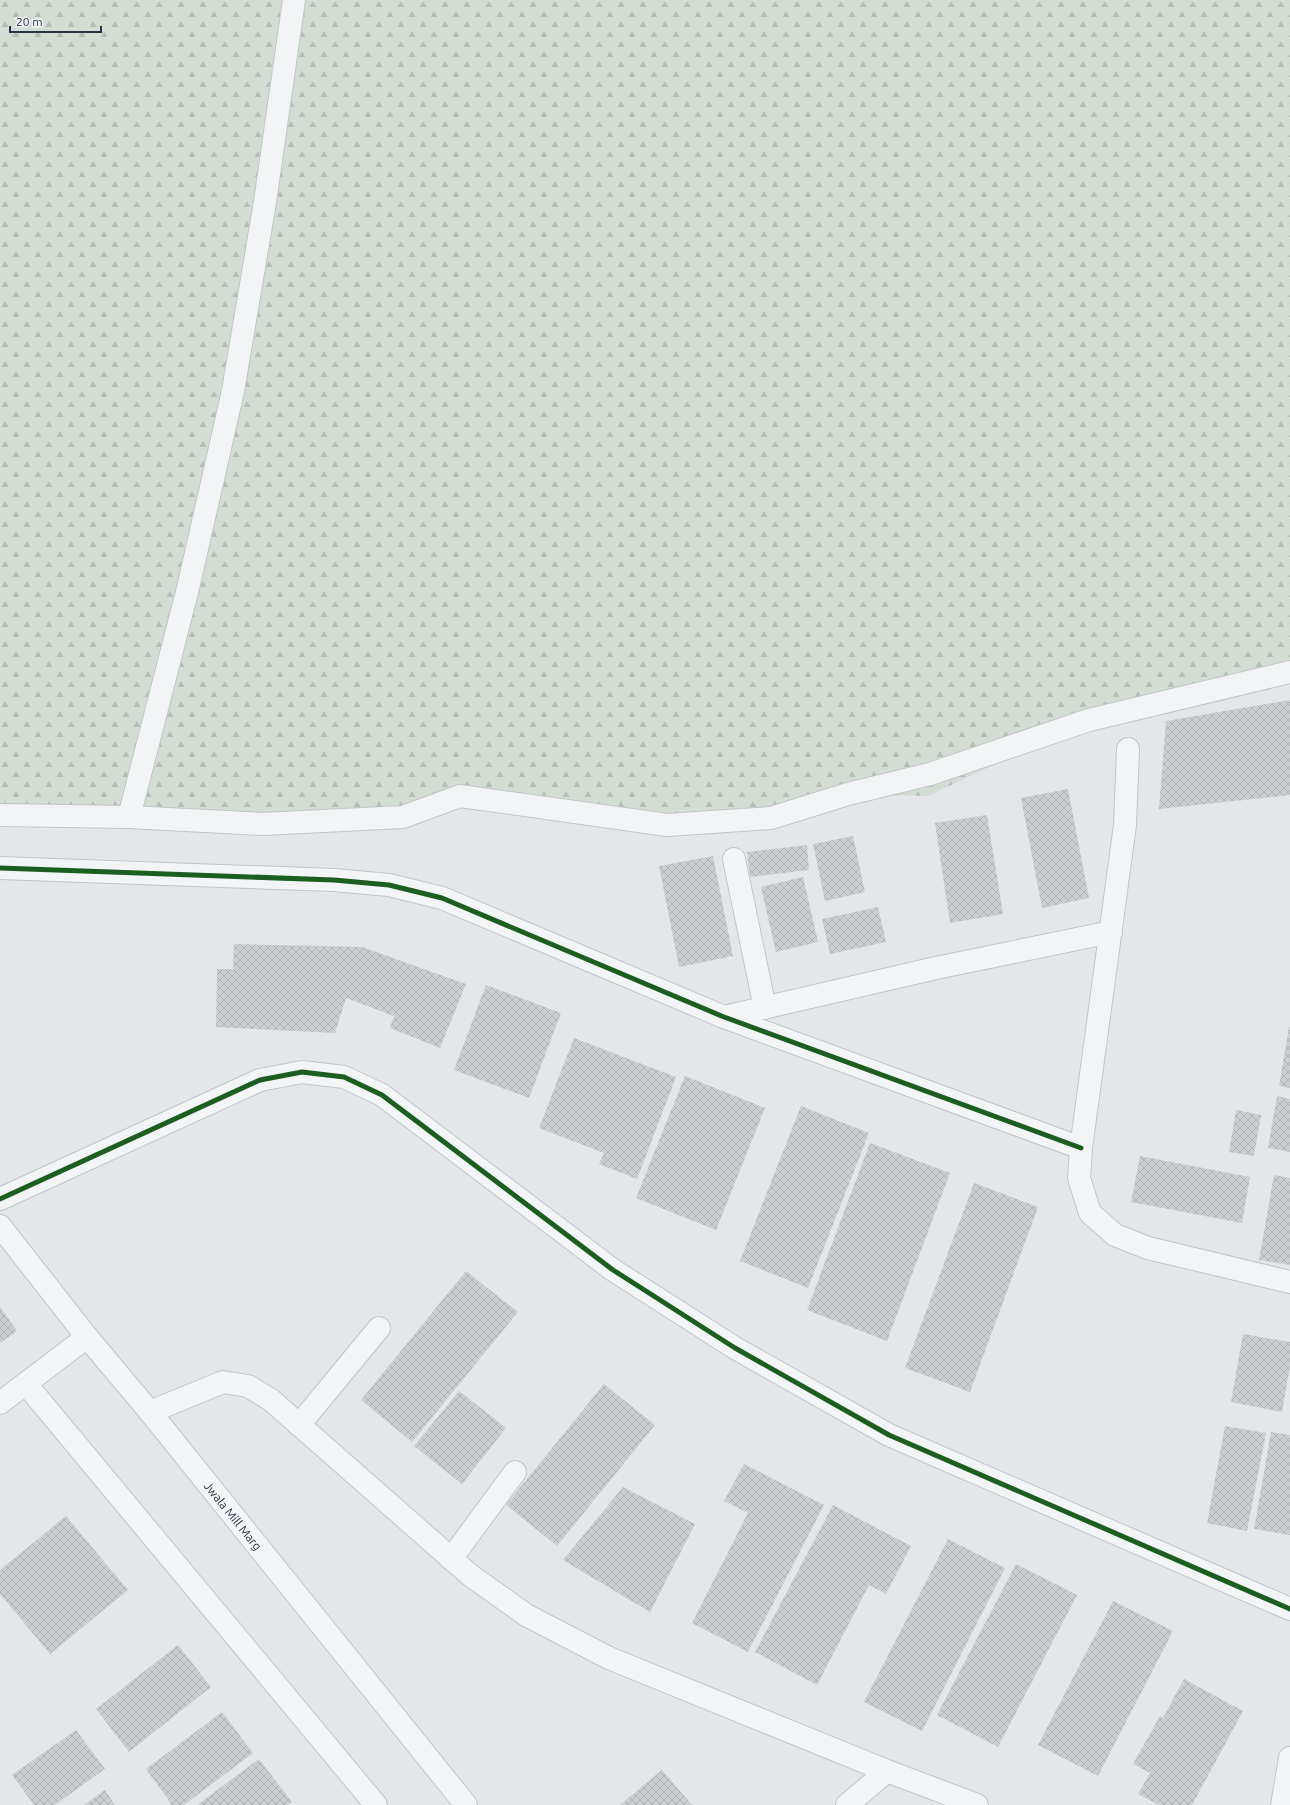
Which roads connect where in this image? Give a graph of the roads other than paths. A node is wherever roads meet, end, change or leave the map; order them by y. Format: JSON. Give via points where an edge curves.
{"nodes":[{"id":1,"x":294,"y":0,"type":"edge"},
{"id":2,"x":1290,"y":672,"type":"edge"},
{"id":3,"x":1128,"y":749,"type":"dead end"},
{"id":4,"x":0,"y":815,"type":"edge"},
{"id":5,"x":129,"y":817,"type":"junction"},
{"id":6,"x":734,"y":859,"type":"dead end"},
{"id":7,"x":0,"y":868,"type":"edge"},
{"id":8,"x":1112,"y":932,"type":"junction"},
{"id":9,"x":765,"y":1008,"type":"junction"},
{"id":10,"x":724,"y":1016,"type":"junction"},
{"id":11,"x":1081,"y":1148,"type":"junction"},
{"id":12,"x":0,"y":1199,"type":"edge"},
{"id":13,"x":0,"y":1226,"type":"edge"},
{"id":14,"x":1290,"y":1282,"type":"edge"},
{"id":15,"x":379,"y":1328,"type":"dead end"},
{"id":16,"x":87,"y":1338,"type":"junction"},
{"id":17,"x":26,"y":1384,"type":"junction"},
{"id":18,"x":0,"y":1403,"type":"edge"},
{"id":19,"x":150,"y":1412,"type":"junction"},
{"id":20,"x":299,"y":1426,"type":"junction"},
{"id":21,"x":514,"y":1472,"type":"dead end"},
{"id":22,"x":451,"y":1559,"type":"junction"},
{"id":23,"x":1290,"y":1609,"type":"edge"},
{"id":24,"x":1290,"y":1758,"type":"edge"},
{"id":25,"x":888,"y":1771,"type":"junction"},
{"id":26,"x":376,"y":1805,"type":"edge"},
{"id":27,"x":466,"y":1805,"type":"edge"},
{"id":28,"x":847,"y":1805,"type":"edge"},
{"id":29,"x":977,"y":1805,"type":"edge"},
{"id":30,"x":1282,"y":1805,"type":"edge"}],
"edges":[{"from":1,"to":5,"type":"street","via":[[265,202],[233,391],[188,588]]},
{"from":2,"to":5,"type":"street","via":[[1089,720],[930,774],[848,794],[771,818],[667,825],[460,796],[403,817],[264,824]]},
{"from":3,"to":8,"type":"street","via":[[1125,825]]},
{"from":4,"to":5,"type":"street"},
{"from":6,"to":9,"type":"street"},
{"from":7,"to":10,"type":"street","via":[[334,880],[389,885],[442,898]]},
{"from":8,"to":9,"type":"street","via":[[936,968]]},
{"from":8,"to":11,"type":"street"},
{"from":9,"to":10,"type":"street"},
{"from":10,"to":11,"type":"street"},
{"from":11,"to":14,"type":"street","via":[[1079,1178],[1090,1214],[1115,1235],[1148,1248]]},
{"from":12,"to":23,"type":"street","via":[[260,1080],[302,1072],[344,1077],[382,1095],[613,1270],[736,1348],[889,1435]]},
{"from":13,"to":16,"type":"street","name":"Jwala Mill Marg"},
{"from":15,"to":20,"type":"street"},
{"from":16,"to":17,"type":"street"},
{"from":16,"to":19,"type":"street","name":"Jwala Mill Marg"},
{"from":17,"to":18,"type":"street"},
{"from":17,"to":26,"type":"street"},
{"from":19,"to":20,"type":"street","via":[[224,1382],[248,1386],[271,1400]]},
{"from":19,"to":27,"type":"street","name":"Jwala Mill Marg"},
{"from":20,"to":22,"type":"street"},
{"from":21,"to":22,"type":"street"},
{"from":22,"to":25,"type":"street","via":[[526,1615],[609,1658]]},
{"from":24,"to":30,"type":"street"},
{"from":25,"to":28,"type":"street"},
{"from":25,"to":29,"type":"street"}]}
